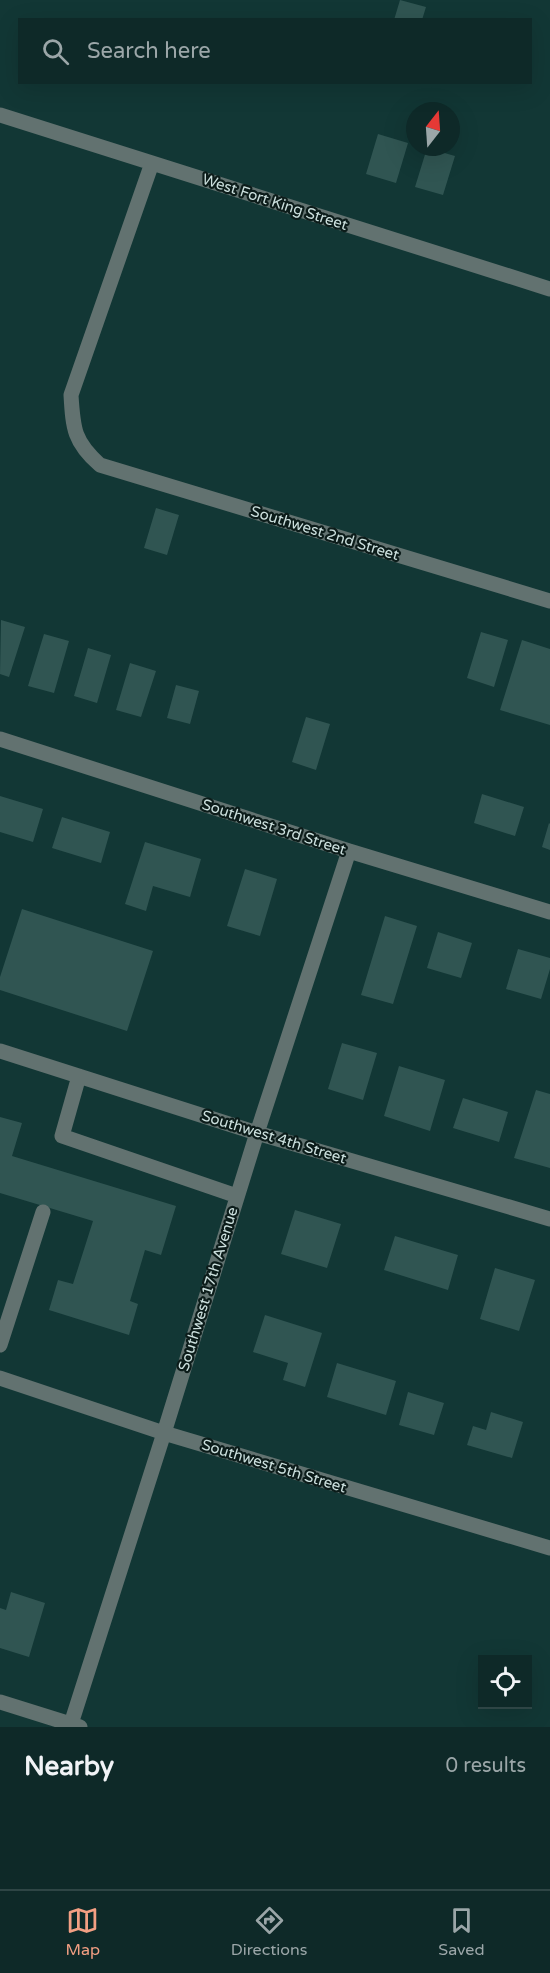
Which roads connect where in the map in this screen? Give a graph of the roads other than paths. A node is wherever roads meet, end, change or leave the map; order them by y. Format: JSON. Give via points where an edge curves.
{"nodes":[{"id":1,"x":0,"y":115,"type":"edge"},
{"id":2,"x":152,"y":163,"type":"junction"},
{"id":3,"x":550,"y":289,"type":"edge"},
{"id":4,"x":550,"y":601,"type":"edge"},
{"id":5,"x":0,"y":739,"type":"edge"},
{"id":6,"x":349,"y":851,"type":"junction"},
{"id":7,"x":550,"y":912,"type":"edge"},
{"id":8,"x":0,"y":1051,"type":"edge"},
{"id":9,"x":79,"y":1076,"type":"junction"},
{"id":10,"x":257,"y":1133,"type":"junction"},
{"id":11,"x":237,"y":1196,"type":"junction"},
{"id":12,"x":43,"y":1212,"type":"dead end"},
{"id":13,"x":550,"y":1219,"type":"edge"},
{"id":14,"x":0,"y":1345,"type":"edge"},
{"id":15,"x":0,"y":1378,"type":"edge"},
{"id":16,"x":164,"y":1432,"type":"junction"},
{"id":17,"x":550,"y":1548,"type":"edge"},
{"id":18,"x":0,"y":1702,"type":"edge"},
{"id":19,"x":74,"y":1726,"type":"edge"}],
"edges":[{"from":1,"to":2,"type":"street","name":"West Fort King Street"},
{"from":2,"to":3,"type":"street","name":"West Fort King Street"},
{"from":2,"to":4,"type":"street","name":"Southwest 2nd Street","via":[[71,395],[73,427],[84,451],[100,465]]},
{"from":5,"to":6,"type":"street","name":"Southwest 3rd Street"},
{"from":6,"to":7,"type":"street","name":"Southwest 3rd Street"},
{"from":6,"to":10,"type":"street","name":"Southwest 17th Avenue"},
{"from":8,"to":9,"type":"street","name":"Southwest 4th Street"},
{"from":9,"to":10,"type":"street","name":"Southwest 4th Street"},
{"from":9,"to":11,"type":"street","via":[[62,1136]]},
{"from":10,"to":11,"type":"street","name":"Southwest 17th Avenue"},
{"from":10,"to":13,"type":"street","name":"Southwest 4th Street"},
{"from":11,"to":16,"type":"street","name":"Southwest 17th Avenue"},
{"from":12,"to":14,"type":"street"},
{"from":15,"to":16,"type":"street","name":"Southwest 5th Street"},
{"from":16,"to":17,"type":"street","name":"Southwest 5th Street"},
{"from":16,"to":19,"type":"street","name":"Southwest 17th Avenue"},
{"from":18,"to":19,"type":"street"}]}
